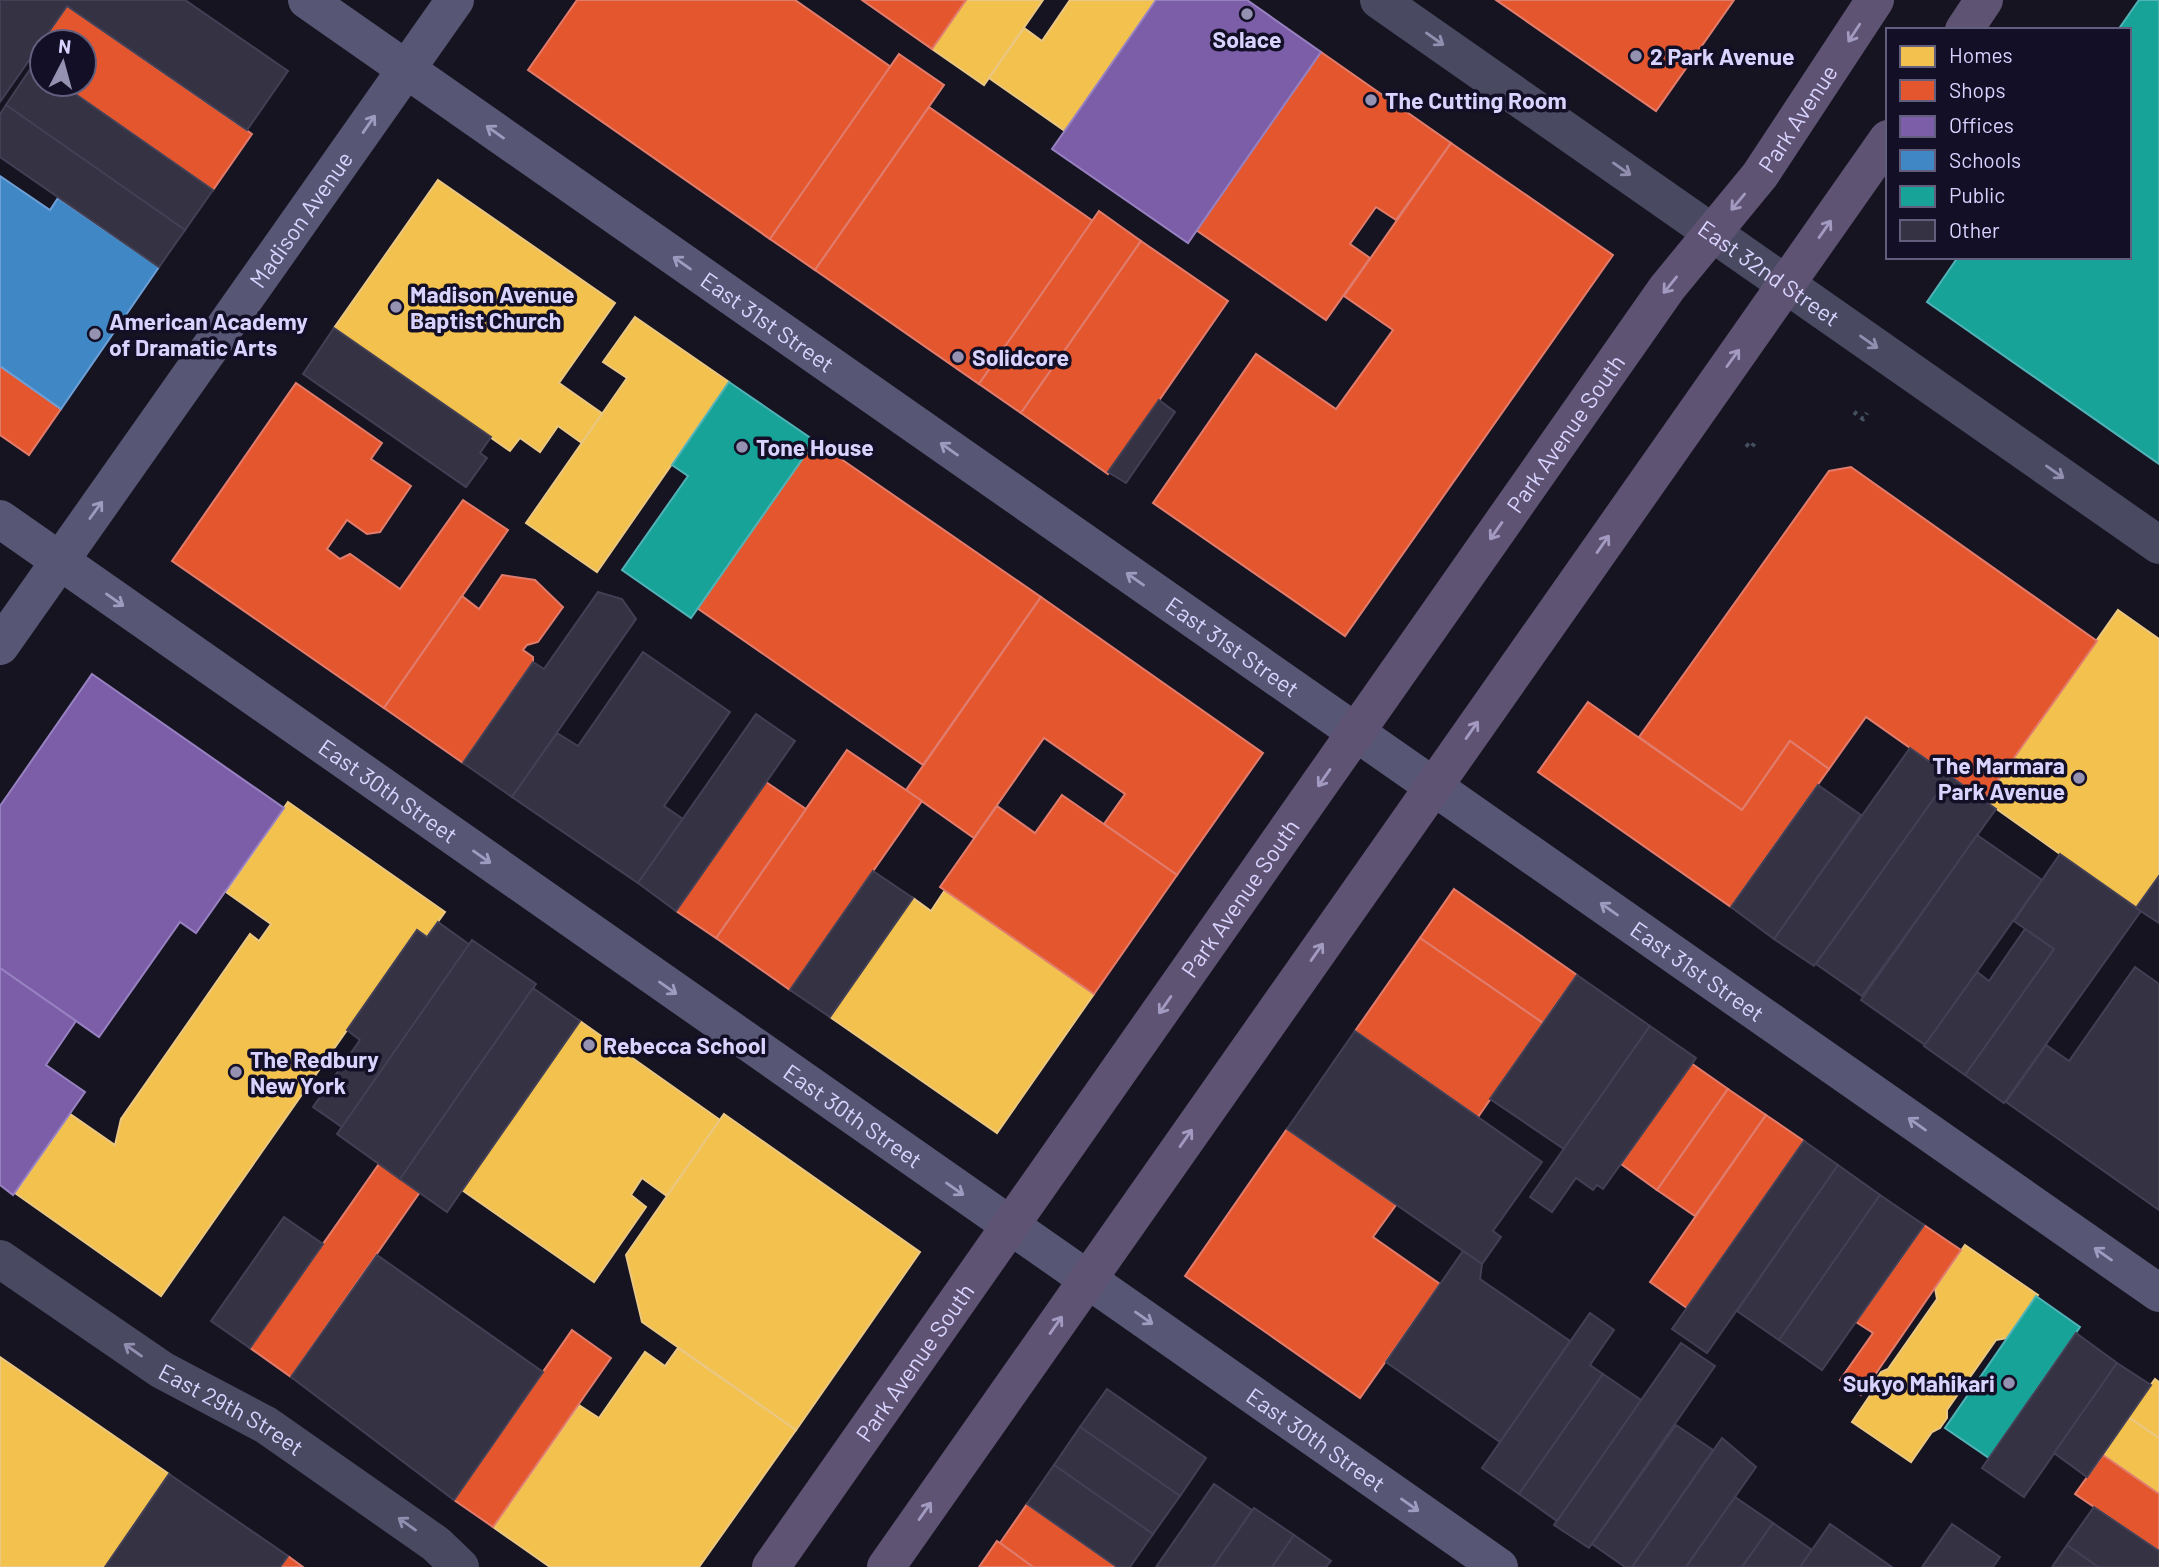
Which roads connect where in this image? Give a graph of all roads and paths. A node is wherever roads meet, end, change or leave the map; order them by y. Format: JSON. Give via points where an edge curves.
{"nodes":[{"id":1,"x":307,"y":0,"type":"edge"},
{"id":2,"x":455,"y":0,"type":"edge"},
{"id":3,"x":1379,"y":0,"type":"edge"},
{"id":4,"x":1875,"y":0,"type":"edge"},
{"id":5,"x":1984,"y":0,"type":"edge"},
{"id":6,"x":1965,"y":28,"type":"edge"},
{"id":7,"x":406,"y":70,"type":"junction"},
{"id":8,"x":1886,"y":142,"type":"edge"},
{"id":9,"x":1713,"y":232,"type":"junction"},
{"id":10,"x":1786,"y":284,"type":"junction"},
{"id":11,"x":1854,"y":412,"type":"dead end"},
{"id":12,"x":1867,"y":413,"type":"dead end"},
{"id":13,"x":1756,"y":441,"type":"dead end"},
{"id":14,"x":1746,"y":444,"type":"dead end"},
{"id":15,"x":0,"y":519,"type":"edge"},
{"id":16,"x":2159,"y":545,"type":"edge"},
{"id":17,"x":60,"y":561,"type":"junction"},
{"id":18,"x":0,"y":646,"type":"edge"},
{"id":19,"x":1356,"y":733,"type":"junction"},
{"id":20,"x":1432,"y":786,"type":"junction"},
{"id":21,"x":1010,"y":1227,"type":"junction"},
{"id":22,"x":0,"y":1259,"type":"edge"},
{"id":23,"x":1087,"y":1279,"type":"junction"},
{"id":24,"x":2159,"y":1293,"type":"edge"},
{"id":25,"x":460,"y":1567,"type":"edge"},
{"id":26,"x":771,"y":1567,"type":"edge"},
{"id":27,"x":886,"y":1567,"type":"edge"},
{"id":28,"x":1499,"y":1567,"type":"edge"}],
"edges":[{"from":1,"to":7,"type":"street","name":"East 31st Street"},
{"from":2,"to":7,"type":"street","name":"Madison Avenue"},
{"from":3,"to":9,"type":"street","name":"East 32nd Street","one_way":true},
{"from":4,"to":9,"type":"main road","name":"Park Avenue","one_way":true,"via":[[1760,175]]},
{"from":5,"to":6,"type":"main road"},
{"from":17,"to":7,"type":"street","name":"Madison Avenue","one_way":true},
{"from":19,"to":7,"type":"street","name":"East 31st Street","one_way":true},
{"from":10,"to":8,"type":"main road","one_way":true},
{"from":9,"to":10,"type":"street","name":"East 32nd Street"},
{"from":9,"to":19,"type":"main road","name":"Park Avenue South","one_way":true,"via":[[1667,288]]},
{"from":10,"to":16,"type":"street","name":"East 32nd Street","one_way":true},
{"from":20,"to":10,"type":"main road","one_way":true},
{"from":11,"to":12,"type":"path","via":[[1863,419]]},
{"from":13,"to":14,"type":"path","via":[[1751,448]]},
{"from":15,"to":17,"type":"street","name":"East 30th Street"},
{"from":17,"to":18,"type":"street","name":"Madison Avenue"},
{"from":17,"to":21,"type":"street","name":"East 30th Street","one_way":true},
{"from":19,"to":20,"type":"street","name":"East 31st Street"},
{"from":19,"to":21,"type":"main road","name":"Park Avenue South","one_way":true},
{"from":23,"to":20,"type":"main road","one_way":true},
{"from":24,"to":20,"type":"street","name":"East 31st Street","one_way":true},
{"from":21,"to":23,"type":"street","name":"East 30th Street"},
{"from":21,"to":26,"type":"main road","name":"Park Avenue South"},
{"from":25,"to":22,"type":"street","name":"East 29th Street","one_way":true,"via":[[436,1544],[266,1425],[162,1370]]},
{"from":27,"to":23,"type":"main road","one_way":true},
{"from":23,"to":28,"type":"street","name":"East 30th Street","one_way":true}]}
